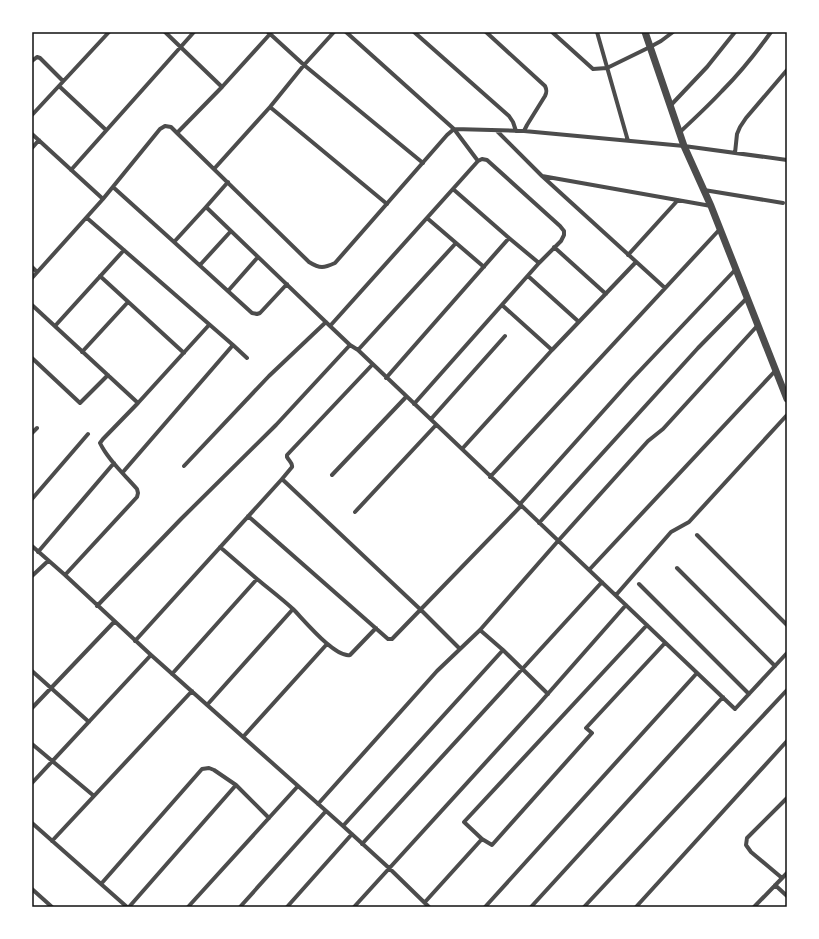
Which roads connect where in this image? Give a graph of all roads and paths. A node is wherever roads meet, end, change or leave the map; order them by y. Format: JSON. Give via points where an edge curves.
{"nodes":[{"id":1,"x":109,"y":32,"type":"edge"},
{"id":2,"x":165,"y":32,"type":"edge"},
{"id":3,"x":194,"y":32,"type":"edge"},
{"id":4,"x":334,"y":32,"type":"edge"},
{"id":5,"x":346,"y":32,"type":"edge"},
{"id":6,"x":414,"y":32,"type":"edge"},
{"id":7,"x":486,"y":32,"type":"edge"},
{"id":8,"x":552,"y":32,"type":"edge"},
{"id":9,"x":597,"y":32,"type":"edge"},
{"id":10,"x":645,"y":32,"type":"edge"},
{"id":11,"x":673,"y":32,"type":"edge"},
{"id":12,"x":735,"y":32,"type":"edge"},
{"id":13,"x":771,"y":32,"type":"edge"},
{"id":14,"x":269,"y":33,"type":"edge"},
{"id":15,"x":181,"y":47,"type":"junction"},
{"id":16,"x":650,"y":47,"type":"junction"},
{"id":17,"x":32,"y":61,"type":"edge"},
{"id":18,"x":304,"y":65,"type":"junction"},
{"id":19,"x":607,"y":68,"type":"junction"},
{"id":20,"x":787,"y":70,"type":"edge"},
{"id":21,"x":63,"y":81,"type":"junction"},
{"id":22,"x":59,"y":86,"type":"junction"},
{"id":23,"x":222,"y":87,"type":"junction"},
{"id":24,"x":671,"y":106,"type":"junction"},
{"id":25,"x":270,"y":107,"type":"junction"},
{"id":26,"x":32,"y":115,"type":"edge"},
{"id":27,"x":454,"y":129,"type":"junction"},
{"id":28,"x":106,"y":130,"type":"junction"},
{"id":29,"x":496,"y":131,"type":"junction"},
{"id":30,"x":516,"y":131,"type":"junction"},
{"id":31,"x":524,"y":131,"type":"junction"},
{"id":32,"x":680,"y":132,"type":"junction"},
{"id":33,"x":178,"y":133,"type":"junction"},
{"id":34,"x":32,"y":134,"type":"edge"},
{"id":35,"x":38,"y":140,"type":"junction"},
{"id":36,"x":628,"y":141,"type":"junction"},
{"id":37,"x":684,"y":146,"type":"junction"},
{"id":38,"x":32,"y":148,"type":"edge"},
{"id":39,"x":735,"y":153,"type":"junction"},
{"id":40,"x":787,"y":160,"type":"edge"},
{"id":41,"x":478,"y":161,"type":"junction"},
{"id":42,"x":423,"y":163,"type":"junction"},
{"id":43,"x":214,"y":169,"type":"junction"},
{"id":44,"x":71,"y":170,"type":"junction"},
{"id":45,"x":542,"y":176,"type":"junction"},
{"id":46,"x":228,"y":182,"type":"junction"},
{"id":47,"x":113,"y":187,"type":"junction"},
{"id":48,"x":453,"y":189,"type":"junction"},
{"id":49,"x":703,"y":190,"type":"junction"},
{"id":50,"x":103,"y":199,"type":"junction"},
{"id":51,"x":678,"y":200,"type":"junction"},
{"id":52,"x":783,"y":203,"type":"dead end"},
{"id":53,"x":387,"y":204,"type":"junction"},
{"id":54,"x":710,"y":206,"type":"junction"},
{"id":55,"x":206,"y":208,"type":"junction"},
{"id":56,"x":87,"y":218,"type":"junction"},
{"id":57,"x":427,"y":218,"type":"junction"},
{"id":58,"x":720,"y":229,"type":"junction"},
{"id":59,"x":231,"y":231,"type":"junction"},
{"id":60,"x":509,"y":238,"type":"junction"},
{"id":61,"x":174,"y":242,"type":"junction"},
{"id":62,"x":456,"y":242,"type":"junction"},
{"id":63,"x":554,"y":247,"type":"junction"},
{"id":64,"x":124,"y":250,"type":"junction"},
{"id":65,"x":628,"y":255,"type":"junction"},
{"id":66,"x":258,"y":257,"type":"junction"},
{"id":67,"x":636,"y":262,"type":"junction"},
{"id":68,"x":539,"y":263,"type":"junction"},
{"id":69,"x":200,"y":265,"type":"junction"},
{"id":70,"x":32,"y":267,"type":"edge"},
{"id":71,"x":484,"y":267,"type":"junction"},
{"id":72,"x":736,"y":269,"type":"junction"},
{"id":73,"x":37,"y":272,"type":"junction"},
{"id":74,"x":100,"y":276,"type":"junction"},
{"id":75,"x":528,"y":276,"type":"junction"},
{"id":76,"x":32,"y":278,"type":"edge"},
{"id":77,"x":287,"y":284,"type":"junction"},
{"id":78,"x":665,"y":288,"type":"junction"},
{"id":79,"x":228,"y":291,"type":"junction"},
{"id":80,"x":606,"y":294,"type":"junction"},
{"id":81,"x":747,"y":298,"type":"junction"},
{"id":82,"x":128,"y":302,"type":"junction"},
{"id":83,"x":32,"y":305,"type":"edge"},
{"id":84,"x":502,"y":305,"type":"junction"},
{"id":85,"x":326,"y":322,"type":"junction"},
{"id":86,"x":579,"y":322,"type":"junction"},
{"id":87,"x":209,"y":325,"type":"junction"},
{"id":88,"x":758,"y":325,"type":"junction"},
{"id":89,"x":55,"y":326,"type":"junction"},
{"id":90,"x":330,"y":326,"type":"junction"},
{"id":91,"x":505,"y":336,"type":"dead end"},
{"id":92,"x":233,"y":345,"type":"junction"},
{"id":93,"x":350,"y":345,"type":"junction"},
{"id":94,"x":358,"y":350,"type":"junction"},
{"id":95,"x":552,"y":350,"type":"junction"},
{"id":96,"x":82,"y":352,"type":"junction"},
{"id":97,"x":184,"y":353,"type":"junction"},
{"id":98,"x":32,"y":358,"type":"edge"},
{"id":99,"x":247,"y":358,"type":"dead end"},
{"id":100,"x":372,"y":364,"type":"junction"},
{"id":101,"x":776,"y":370,"type":"junction"},
{"id":102,"x":108,"y":375,"type":"junction"},
{"id":103,"x":386,"y":378,"type":"junction"},
{"id":104,"x":406,"y":397,"type":"junction"},
{"id":105,"x":787,"y":398,"type":"edge"},
{"id":106,"x":138,"y":403,"type":"junction"},
{"id":107,"x":414,"y":404,"type":"junction"},
{"id":108,"x":787,"y":415,"type":"edge"},
{"id":109,"x":431,"y":419,"type":"junction"},
{"id":110,"x":436,"y":425,"type":"junction"},
{"id":111,"x":37,"y":428,"type":"dead end"},
{"id":112,"x":32,"y":433,"type":"edge"},
{"id":113,"x":88,"y":434,"type":"dead end"},
{"id":114,"x":462,"y":450,"type":"junction"},
{"id":115,"x":114,"y":463,"type":"junction"},
{"id":116,"x":184,"y":466,"type":"dead end"},
{"id":117,"x":123,"y":472,"type":"junction"},
{"id":118,"x":332,"y":475,"type":"dead end"},
{"id":119,"x":490,"y":476,"type":"junction"},
{"id":120,"x":282,"y":479,"type":"junction"},
{"id":121,"x":32,"y":499,"type":"edge"},
{"id":122,"x":521,"y":505,"type":"junction"},
{"id":123,"x":355,"y":512,"type":"dead end"},
{"id":124,"x":248,"y":516,"type":"junction"},
{"id":125,"x":540,"y":523,"type":"junction"},
{"id":126,"x":697,"y":535,"type":"dead end"},
{"id":127,"x":558,"y":541,"type":"junction"},
{"id":128,"x":32,"y":546,"type":"edge"},
{"id":129,"x":220,"y":548,"type":"junction"},
{"id":130,"x":38,"y":552,"type":"junction"},
{"id":131,"x":48,"y":561,"type":"junction"},
{"id":132,"x":677,"y":568,"type":"dead end"},
{"id":133,"x":589,"y":570,"type":"junction"},
{"id":134,"x":65,"y":575,"type":"junction"},
{"id":135,"x":32,"y":576,"type":"edge"},
{"id":136,"x":257,"y":579,"type":"junction"},
{"id":137,"x":602,"y":582,"type":"junction"},
{"id":138,"x":639,"y":584,"type":"dead end"},
{"id":139,"x":616,"y":595,"type":"junction"},
{"id":140,"x":97,"y":606,"type":"junction"},
{"id":141,"x":626,"y":606,"type":"junction"},
{"id":142,"x":293,"y":609,"type":"junction"},
{"id":143,"x":420,"y":610,"type":"junction"},
{"id":144,"x":114,"y":622,"type":"junction"},
{"id":145,"x":647,"y":625,"type":"junction"},
{"id":146,"x":787,"y":625,"type":"edge"},
{"id":147,"x":376,"y":628,"type":"junction"},
{"id":148,"x":480,"y":630,"type":"junction"},
{"id":149,"x":135,"y":641,"type":"junction"},
{"id":150,"x":665,"y":643,"type":"junction"},
{"id":151,"x":327,"y":644,"type":"junction"},
{"id":152,"x":460,"y":649,"type":"junction"},
{"id":153,"x":503,"y":650,"type":"junction"},
{"id":154,"x":787,"y":653,"type":"edge"},
{"id":155,"x":151,"y":655,"type":"junction"},
{"id":156,"x":775,"y":666,"type":"junction"},
{"id":157,"x":522,"y":669,"type":"junction"},
{"id":158,"x":32,"y":671,"type":"edge"},
{"id":159,"x":697,"y":673,"type":"junction"},
{"id":160,"x":172,"y":674,"type":"junction"},
{"id":161,"x":52,"y":688,"type":"junction"},
{"id":162,"x":787,"y":690,"type":"edge"},
{"id":163,"x":192,"y":691,"type":"junction"},
{"id":164,"x":548,"y":694,"type":"junction"},
{"id":165,"x":749,"y":694,"type":"junction"},
{"id":166,"x":723,"y":698,"type":"junction"},
{"id":167,"x":207,"y":704,"type":"junction"},
{"id":168,"x":32,"y":708,"type":"edge"},
{"id":169,"x":88,"y":722,"type":"junction"},
{"id":170,"x":244,"y":737,"type":"junction"},
{"id":171,"x":787,"y":741,"type":"edge"},
{"id":172,"x":32,"y":744,"type":"edge"},
{"id":173,"x":52,"y":762,"type":"junction"},
{"id":174,"x":32,"y":783,"type":"edge"},
{"id":175,"x":236,"y":785,"type":"junction"},
{"id":176,"x":298,"y":786,"type":"junction"},
{"id":177,"x":94,"y":796,"type":"junction"},
{"id":178,"x":787,"y":798,"type":"edge"},
{"id":179,"x":318,"y":804,"type":"junction"},
{"id":180,"x":326,"y":811,"type":"junction"},
{"id":181,"x":269,"y":818,"type":"junction"},
{"id":182,"x":32,"y":823,"type":"edge"},
{"id":183,"x":343,"y":826,"type":"junction"},
{"id":184,"x":352,"y":834,"type":"junction"},
{"id":185,"x":482,"y":839,"type":"junction"},
{"id":186,"x":52,"y":841,"type":"junction"},
{"id":187,"x":362,"y":844,"type":"junction"},
{"id":188,"x":389,"y":868,"type":"junction"},
{"id":189,"x":787,"y":872,"type":"edge"},
{"id":190,"x":782,"y":878,"type":"junction"},
{"id":191,"x":102,"y":884,"type":"junction"},
{"id":192,"x":775,"y":885,"type":"junction"},
{"id":193,"x":32,"y":888,"type":"edge"},
{"id":194,"x":787,"y":896,"type":"edge"},
{"id":195,"x":426,"y":905,"type":"edge"},
{"id":196,"x":52,"y":907,"type":"edge"},
{"id":197,"x":128,"y":907,"type":"edge"},
{"id":198,"x":188,"y":907,"type":"edge"},
{"id":199,"x":240,"y":907,"type":"edge"},
{"id":200,"x":288,"y":907,"type":"edge"},
{"id":201,"x":354,"y":907,"type":"edge"},
{"id":202,"x":485,"y":907,"type":"edge"},
{"id":203,"x":531,"y":907,"type":"edge"},
{"id":204,"x":584,"y":907,"type":"edge"},
{"id":205,"x":636,"y":907,"type":"edge"},
{"id":206,"x":754,"y":907,"type":"edge"}],
"edges":[{"from":1,"to":21,"type":"street"},
{"from":2,"to":15,"type":"street"},
{"from":3,"to":15,"type":"street"},
{"from":4,"to":18,"type":"street"},
{"from":5,"to":27,"type":"street"},
{"from":6,"to":30,"type":"street","via":[[509,116]]},
{"from":7,"to":31,"type":"street","via":[[547,90]]},
{"from":8,"to":19,"type":"street","via":[[593,69]]},
{"from":9,"to":19,"type":"street"},
{"from":10,"to":16,"type":"street"},
{"from":11,"to":16,"type":"street"},
{"from":12,"to":24,"type":"street","via":[[707,68]]},
{"from":13,"to":32,"type":"street","via":[[736,76]]},
{"from":14,"to":18,"type":"street"},
{"from":14,"to":23,"type":"street"},
{"from":15,"to":23,"type":"street"},
{"from":15,"to":28,"type":"street"},
{"from":16,"to":19,"type":"street"},
{"from":16,"to":24,"type":"street"},
{"from":17,"to":21,"type":"street","via":[[40,58]]},
{"from":18,"to":25,"type":"street"},
{"from":18,"to":42,"type":"street"},
{"from":19,"to":36,"type":"street"},
{"from":20,"to":39,"type":"street","via":[[740,127]]},
{"from":21,"to":22,"type":"street"},
{"from":22,"to":26,"type":"street"},
{"from":22,"to":28,"type":"street"},
{"from":23,"to":33,"type":"street"},
{"from":24,"to":32,"type":"street"},
{"from":25,"to":43,"type":"street"},
{"from":25,"to":53,"type":"street"},
{"from":27,"to":29,"type":"street"},
{"from":27,"to":41,"type":"street"},
{"from":27,"to":42,"type":"street"},
{"from":28,"to":44,"type":"street"},
{"from":29,"to":30,"type":"street"},
{"from":29,"to":45,"type":"street"},
{"from":30,"to":31,"type":"street"},
{"from":31,"to":36,"type":"street"},
{"from":32,"to":37,"type":"street"},
{"from":33,"to":43,"type":"street"},
{"from":33,"to":47,"type":"street","via":[[171,127],[165,126],[160,129]]},
{"from":34,"to":35,"type":"street"},
{"from":35,"to":38,"type":"street"},
{"from":35,"to":44,"type":"street"},
{"from":36,"to":37,"type":"street"},
{"from":37,"to":39,"type":"street"},
{"from":37,"to":49,"type":"street"},
{"from":39,"to":40,"type":"street"},
{"from":41,"to":48,"type":"street"},
{"from":41,"to":63,"type":"street","via":[[487,160],[564,230],[561,241]]},
{"from":42,"to":53,"type":"street"},
{"from":43,"to":46,"type":"street"},
{"from":44,"to":50,"type":"street"},
{"from":45,"to":51,"type":"street"},
{"from":45,"to":65,"type":"street"},
{"from":46,"to":53,"type":"street","via":[[309,262],[320,267],[335,263]]},
{"from":46,"to":55,"type":"street"},
{"from":47,"to":50,"type":"street"},
{"from":47,"to":61,"type":"street"},
{"from":48,"to":57,"type":"street"},
{"from":48,"to":60,"type":"street"},
{"from":49,"to":52,"type":"street"},
{"from":49,"to":54,"type":"street"},
{"from":50,"to":56,"type":"street"},
{"from":51,"to":54,"type":"street"},
{"from":51,"to":65,"type":"street"},
{"from":54,"to":58,"type":"street"},
{"from":55,"to":59,"type":"street"},
{"from":55,"to":61,"type":"street"},
{"from":56,"to":64,"type":"street"},
{"from":56,"to":73,"type":"street"},
{"from":57,"to":62,"type":"street"},
{"from":57,"to":90,"type":"street"},
{"from":58,"to":72,"type":"street"},
{"from":58,"to":78,"type":"street"},
{"from":59,"to":66,"type":"street"},
{"from":59,"to":69,"type":"street"},
{"from":60,"to":68,"type":"street"},
{"from":60,"to":71,"type":"street"},
{"from":61,"to":69,"type":"street"},
{"from":62,"to":71,"type":"street"},
{"from":62,"to":94,"type":"street"},
{"from":63,"to":68,"type":"street"},
{"from":63,"to":80,"type":"street"},
{"from":64,"to":74,"type":"street"},
{"from":64,"to":87,"type":"street"},
{"from":65,"to":67,"type":"street"},
{"from":66,"to":77,"type":"street"},
{"from":66,"to":79,"type":"street"},
{"from":67,"to":78,"type":"street"},
{"from":67,"to":80,"type":"street"},
{"from":68,"to":75,"type":"street"},
{"from":69,"to":79,"type":"street"},
{"from":70,"to":73,"type":"street"},
{"from":71,"to":103,"type":"street"},
{"from":72,"to":81,"type":"street"},
{"from":72,"to":122,"type":"street","via":[[632,380]]},
{"from":73,"to":76,"type":"street"},
{"from":74,"to":82,"type":"street"},
{"from":74,"to":89,"type":"street"},
{"from":75,"to":84,"type":"street"},
{"from":75,"to":86,"type":"street"},
{"from":77,"to":79,"type":"street","via":[[257,314],[252,313]]},
{"from":77,"to":85,"type":"street"},
{"from":78,"to":119,"type":"street"},
{"from":80,"to":86,"type":"street"},
{"from":81,"to":88,"type":"street"},
{"from":81,"to":125,"type":"street","via":[[698,348]]},
{"from":82,"to":96,"type":"street"},
{"from":82,"to":97,"type":"street"},
{"from":83,"to":89,"type":"street"},
{"from":84,"to":95,"type":"street"},
{"from":84,"to":107,"type":"street"},
{"from":85,"to":90,"type":"street"},
{"from":85,"to":116,"type":"street","via":[[269,376]]},
{"from":86,"to":95,"type":"street"},
{"from":87,"to":92,"type":"street"},
{"from":87,"to":97,"type":"street"},
{"from":88,"to":101,"type":"street"},
{"from":88,"to":127,"type":"street"},
{"from":89,"to":96,"type":"street"},
{"from":90,"to":93,"type":"street"},
{"from":91,"to":109,"type":"street"},
{"from":92,"to":99,"type":"street"},
{"from":92,"to":117,"type":"street"},
{"from":93,"to":94,"type":"street"},
{"from":93,"to":140,"type":"street","via":[[276,425]]},
{"from":94,"to":100,"type":"street"},
{"from":95,"to":114,"type":"street"},
{"from":96,"to":102,"type":"street"},
{"from":97,"to":106,"type":"street"},
{"from":98,"to":102,"type":"street","via":[[80,403]]},
{"from":100,"to":103,"type":"street"},
{"from":100,"to":120,"type":"street","via":[[288,455],[287,458],[293,465]]},
{"from":101,"to":105,"type":"street"},
{"from":101,"to":133,"type":"street"},
{"from":102,"to":106,"type":"street"},
{"from":103,"to":104,"type":"street"},
{"from":104,"to":107,"type":"street"},
{"from":104,"to":118,"type":"street"},
{"from":106,"to":115,"type":"street","via":[[100,442]]},
{"from":107,"to":109,"type":"street"},
{"from":108,"to":139,"type":"street","via":[[689,522],[671,532]]},
{"from":109,"to":110,"type":"street"},
{"from":110,"to":114,"type":"street"},
{"from":110,"to":123,"type":"street"},
{"from":111,"to":112,"type":"street"},
{"from":113,"to":121,"type":"street"},
{"from":114,"to":119,"type":"street"},
{"from":115,"to":117,"type":"street"},
{"from":115,"to":130,"type":"street"},
{"from":117,"to":134,"type":"street","via":[[137,489],[137,497]]},
{"from":119,"to":122,"type":"street"},
{"from":120,"to":124,"type":"street"},
{"from":120,"to":143,"type":"street"},
{"from":122,"to":125,"type":"street"},
{"from":122,"to":143,"type":"street"},
{"from":124,"to":129,"type":"street"},
{"from":124,"to":147,"type":"street"},
{"from":125,"to":127,"type":"street"},
{"from":126,"to":146,"type":"street"},
{"from":127,"to":133,"type":"street"},
{"from":127,"to":148,"type":"street"},
{"from":128,"to":130,"type":"street"},
{"from":129,"to":136,"type":"street"},
{"from":129,"to":149,"type":"street"},
{"from":130,"to":131,"type":"street"},
{"from":131,"to":134,"type":"street"},
{"from":131,"to":135,"type":"street"},
{"from":132,"to":156,"type":"street"},
{"from":133,"to":137,"type":"street"},
{"from":134,"to":140,"type":"street"},
{"from":136,"to":142,"type":"street"},
{"from":136,"to":160,"type":"street"},
{"from":137,"to":139,"type":"street"},
{"from":137,"to":157,"type":"street"},
{"from":138,"to":165,"type":"street"},
{"from":139,"to":141,"type":"street"},
{"from":140,"to":144,"type":"street"},
{"from":141,"to":145,"type":"street"},
{"from":141,"to":164,"type":"street"},
{"from":142,"to":151,"type":"street"},
{"from":142,"to":167,"type":"street"},
{"from":143,"to":147,"type":"street","via":[[392,639],[388,640]]},
{"from":143,"to":152,"type":"street"},
{"from":144,"to":149,"type":"street"},
{"from":144,"to":161,"type":"street"},
{"from":145,"to":150,"type":"street"},
{"from":145,"to":185,"type":"street","via":[[464,822]]},
{"from":147,"to":151,"type":"street","via":[[350,655],[343,655]]},
{"from":148,"to":152,"type":"street"},
{"from":148,"to":153,"type":"street"},
{"from":149,"to":155,"type":"street"},
{"from":150,"to":159,"type":"street"},
{"from":150,"to":185,"type":"street","via":[[586,728],[592,733],[492,845]]},
{"from":151,"to":170,"type":"street"},
{"from":152,"to":179,"type":"street","via":[[437,671]]},
{"from":153,"to":157,"type":"street"},
{"from":153,"to":183,"type":"street"},
{"from":154,"to":156,"type":"street"},
{"from":155,"to":160,"type":"street"},
{"from":155,"to":169,"type":"street"},
{"from":156,"to":165,"type":"street"},
{"from":157,"to":164,"type":"street"},
{"from":157,"to":187,"type":"street"},
{"from":158,"to":161,"type":"street"},
{"from":159,"to":166,"type":"street"},
{"from":159,"to":202,"type":"street"},
{"from":160,"to":163,"type":"street"},
{"from":161,"to":168,"type":"street"},
{"from":161,"to":169,"type":"street"},
{"from":162,"to":204,"type":"street"},
{"from":163,"to":167,"type":"street"},
{"from":163,"to":177,"type":"street"},
{"from":164,"to":188,"type":"street"},
{"from":165,"to":166,"type":"street","via":[[735,709]]},
{"from":166,"to":203,"type":"street"},
{"from":167,"to":170,"type":"street"},
{"from":169,"to":173,"type":"street"},
{"from":170,"to":176,"type":"street"},
{"from":171,"to":205,"type":"street"},
{"from":172,"to":173,"type":"street"},
{"from":173,"to":174,"type":"street"},
{"from":173,"to":177,"type":"street"},
{"from":175,"to":181,"type":"street"},
{"from":175,"to":191,"type":"street","via":[[214,770],[202,769]]},
{"from":175,"to":197,"type":"street"},
{"from":176,"to":179,"type":"street"},
{"from":176,"to":181,"type":"street"},
{"from":177,"to":186,"type":"street"},
{"from":178,"to":190,"type":"street","via":[[747,838],[746,845]]},
{"from":179,"to":180,"type":"street"},
{"from":180,"to":183,"type":"street"},
{"from":180,"to":199,"type":"street"},
{"from":181,"to":198,"type":"street"},
{"from":182,"to":186,"type":"street"},
{"from":183,"to":184,"type":"street"},
{"from":184,"to":187,"type":"street"},
{"from":184,"to":200,"type":"street"},
{"from":185,"to":195,"type":"street"},
{"from":186,"to":191,"type":"street"},
{"from":187,"to":188,"type":"street"},
{"from":188,"to":195,"type":"street"},
{"from":188,"to":201,"type":"street"},
{"from":189,"to":190,"type":"street"},
{"from":190,"to":192,"type":"street"},
{"from":191,"to":197,"type":"street"},
{"from":192,"to":194,"type":"street"},
{"from":192,"to":206,"type":"street"},
{"from":193,"to":196,"type":"street"}]}
